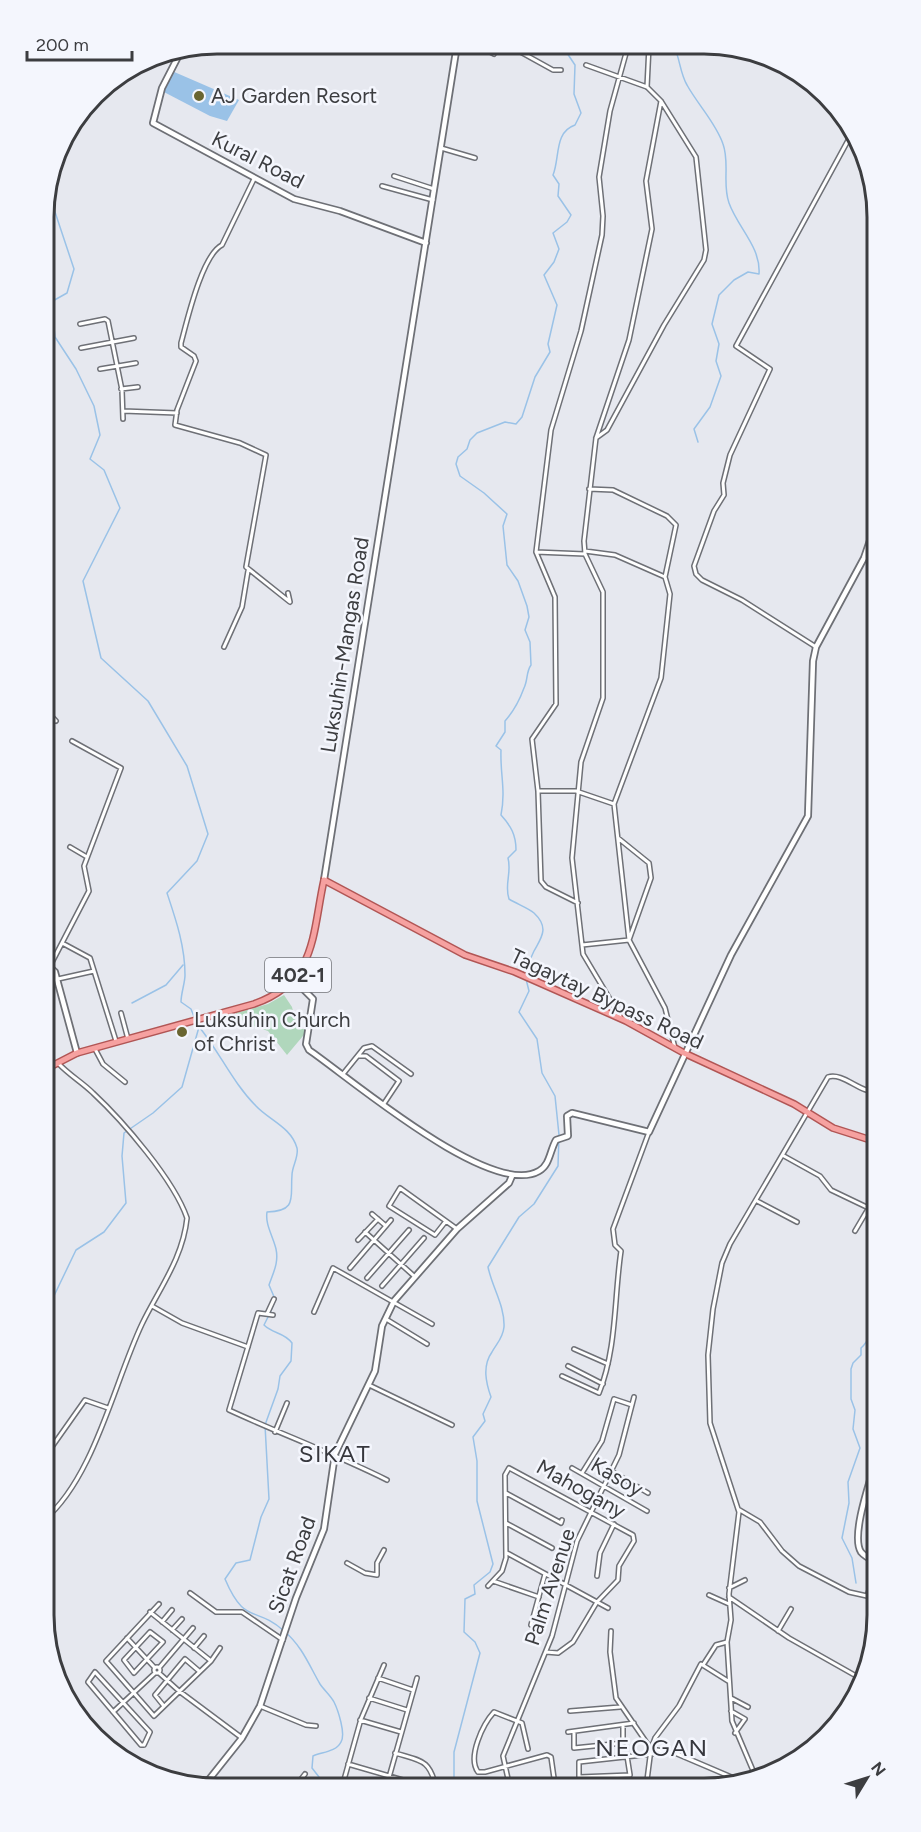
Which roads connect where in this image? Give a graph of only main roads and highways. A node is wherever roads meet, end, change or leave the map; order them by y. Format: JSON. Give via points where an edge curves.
{"nodes":[{"id":1,"x":324,"y":880,"type":"joint"},
{"id":2,"x":54,"y":1063,"type":"edge"},
{"id":3,"x":867,"y":1139,"type":"edge"}],
"edges":[{"from":1,"to":2,"type":"main road","name":"Luksuhin-Mangas Road","number":"402-1","via":[[307,960],[294,980],[266,1000],[77,1053]]},
{"from":1,"to":3,"type":"main road","name":"Tagaytay Bypass Road","via":[[465,955],[515,972],[626,1021],[809,1112],[833,1128]]}]}
